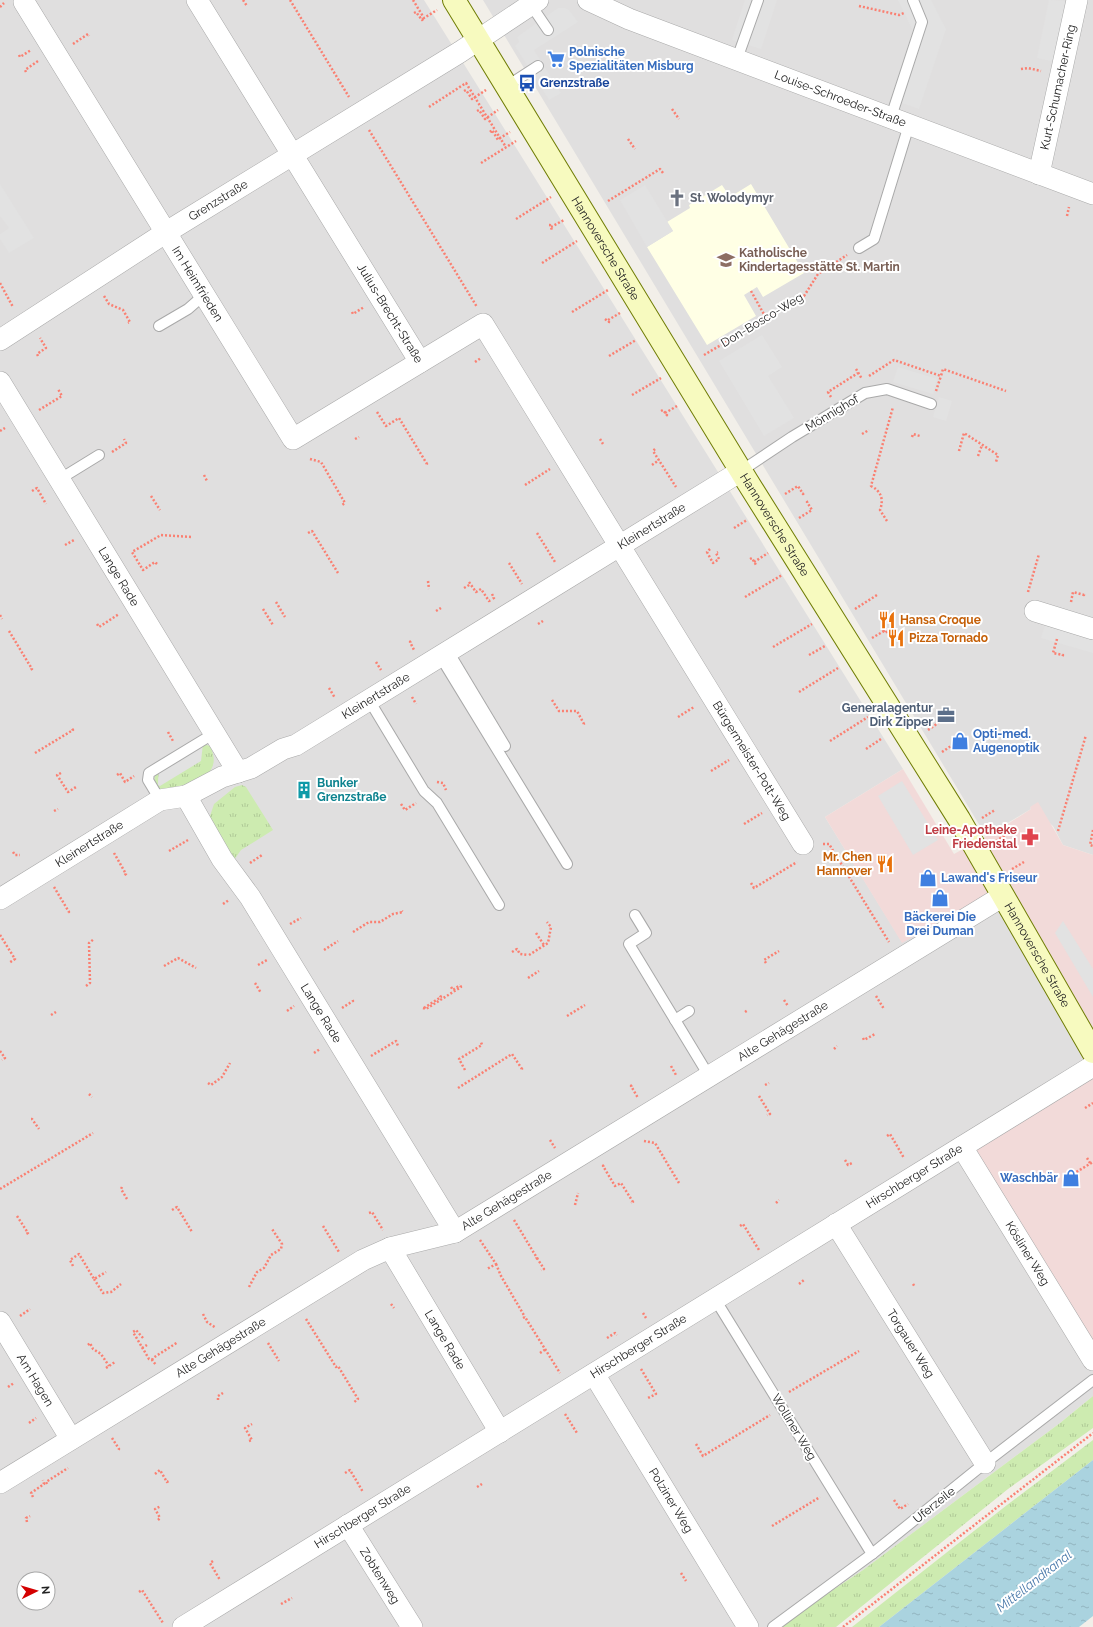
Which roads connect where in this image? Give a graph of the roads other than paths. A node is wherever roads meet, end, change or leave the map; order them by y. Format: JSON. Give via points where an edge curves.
{"nodes":[{"id":1,"x":197,"y":0,"type":"edge"},
{"id":2,"x":588,"y":0,"type":"edge"},
{"id":3,"x":758,"y":0,"type":"edge"},
{"id":4,"x":1077,"y":0,"type":"edge"},
{"id":5,"x":24,"y":2,"type":"dead end"},
{"id":6,"x":535,"y":2,"type":"edge"},
{"id":7,"x":914,"y":4,"type":"edge"},
{"id":8,"x":446,"y":5,"type":"edge"},
{"id":9,"x":548,"y":30,"type":"dead end"},
{"id":10,"x":479,"y":40,"type":"junction"},
{"id":11,"x":737,"y":59,"type":"junction"},
{"id":12,"x":538,"y":66,"type":"dead end"},
{"id":13,"x":507,"y":86,"type":"junction"},
{"id":14,"x":900,"y":121,"type":"junction"},
{"id":15,"x":292,"y":156,"type":"junction"},
{"id":16,"x":1039,"y":174,"type":"junction"},
{"id":17,"x":1093,"y":194,"type":"edge"},
{"id":18,"x":165,"y":233,"type":"junction"},
{"id":19,"x":859,"y":248,"type":"road end"},
{"id":20,"x":204,"y":296,"type":"junction"},
{"id":21,"x":159,"y":326,"type":"dead end"},
{"id":22,"x":0,"y":340,"type":"edge"},
{"id":23,"x":420,"y":362,"type":"junction"},
{"id":24,"x":0,"y":382,"type":"edge"},
{"id":25,"x":931,"y":404,"type":"dead end"},
{"id":26,"x":99,"y":456,"type":"dead end"},
{"id":27,"x":741,"y":471,"type":"junction"},
{"id":28,"x":60,"y":479,"type":"junction"},
{"id":29,"x":619,"y":547,"type":"junction"},
{"id":30,"x":1031,"y":604,"type":"road end"},
{"id":31,"x":1093,"y":629,"type":"edge"},
{"id":32,"x":444,"y":653,"type":"junction"},
{"id":33,"x":369,"y":700,"type":"junction"},
{"id":34,"x":213,"y":734,"type":"junction"},
{"id":35,"x":505,"y":746,"type":"dead end"},
{"id":36,"x":238,"y":772,"type":"junction"},
{"id":37,"x":186,"y":796,"type":"junction"},
{"id":38,"x":160,"y":800,"type":"junction"},
{"id":39,"x":803,"y":844,"type":"road end"},
{"id":40,"x":567,"y":864,"type":"dead end"},
{"id":41,"x":1003,"y":896,"type":"junction"},
{"id":42,"x":0,"y":899,"type":"edge"},
{"id":43,"x":499,"y":905,"type":"dead end"},
{"id":44,"x":635,"y":915,"type":"dead end"},
{"id":45,"x":689,"y":1011,"type":"dead end"},
{"id":46,"x":675,"y":1020,"type":"junction"},
{"id":47,"x":1093,"y":1052,"type":"edge"},
{"id":48,"x":1093,"y":1066,"type":"edge"},
{"id":49,"x":710,"y":1076,"type":"junction"},
{"id":50,"x":962,"y":1146,"type":"junction"},
{"id":51,"x":836,"y":1224,"type":"junction"},
{"id":52,"x":455,"y":1232,"type":"junction"},
{"id":53,"x":387,"y":1241,"type":"junction"},
{"id":54,"x":715,"y":1299,"type":"junction"},
{"id":55,"x":0,"y":1322,"type":"edge"},
{"id":56,"x":1093,"y":1360,"type":"edge"},
{"id":57,"x":594,"y":1374,"type":"junction"},
{"id":58,"x":1093,"y":1380,"type":"edge"},
{"id":59,"x":500,"y":1432,"type":"junction"},
{"id":60,"x":71,"y":1439,"type":"junction"},
{"id":61,"x":985,"y":1463,"type":"junction"},
{"id":62,"x":0,"y":1483,"type":"edge"},
{"id":63,"x":337,"y":1529,"type":"junction"},
{"id":64,"x":872,"y":1554,"type":"junction"},
{"id":65,"x":174,"y":1626,"type":"edge"},
{"id":66,"x":412,"y":1627,"type":"edge"},
{"id":67,"x":748,"y":1627,"type":"edge"},
{"id":68,"x":774,"y":1627,"type":"edge"}],
"edges":[{"from":1,"to":15,"type":"street","name":"Julius-Brecht-Straße"},
{"from":2,"to":11,"type":"street","name":"Louise-Schroeder-Straße","via":[[629,19]]},
{"from":3,"to":11,"type":"lane"},
{"from":4,"to":16,"type":"street","name":"Kurt-Schumacher-Ring"},
{"from":5,"to":18,"type":"street","name":"Im Heimfrieden"},
{"from":6,"to":9,"type":"lane"},
{"from":6,"to":10,"type":"street"},
{"from":7,"to":14,"type":"lane","via":[[922,22]]},
{"from":8,"to":10,"type":"main road","name":"Hannoversche Straße"},
{"from":10,"to":13,"type":"main road","name":"Hannoversche Straße"},
{"from":10,"to":15,"type":"street","name":"Grenzstraße"},
{"from":11,"to":14,"type":"street","name":"Louise-Schroeder-Straße"},
{"from":12,"to":13,"type":"lane"},
{"from":13,"to":27,"type":"main road","name":"Hannoversche Straße"},
{"from":14,"to":16,"type":"street","name":"Louise-Schroeder-Straße"},
{"from":14,"to":19,"type":"lane","via":[[874,239]]},
{"from":15,"to":18,"type":"street","name":"Grenzstraße"},
{"from":15,"to":23,"type":"street","name":"Julius-Brecht-Straße"},
{"from":16,"to":17,"type":"street","name":"Louise-Schroeder-Straße"},
{"from":18,"to":20,"type":"street","name":"Im Heimfrieden"},
{"from":18,"to":22,"type":"street","name":"Grenzstraße"},
{"from":20,"to":21,"type":"lane"},
{"from":20,"to":23,"type":"street","name":"Im Heimfrieden","via":[[293,439]]},
{"from":23,"to":29,"type":"street","name":"Julius-Brecht-Straße","via":[[483,324]]},
{"from":24,"to":28,"type":"street","name":"Lange Rade"},
{"from":25,"to":27,"type":"lane","name":"Mönnighof","via":[[887,389],[865,393]]},
{"from":26,"to":28,"type":"lane"},
{"from":27,"to":29,"type":"street","name":"Kleinertstraße"},
{"from":27,"to":41,"type":"main road","name":"Hannoversche Straße","via":[[924,763]]},
{"from":28,"to":34,"type":"street","name":"Lange Rade"},
{"from":29,"to":32,"type":"street","name":"Kleinertstraße"},
{"from":29,"to":39,"type":"street","name":"Bürgermeister-Pott-Weg"},
{"from":30,"to":31,"type":"street"},
{"from":32,"to":33,"type":"street","name":"Kleinertstraße"},
{"from":32,"to":35,"type":"lane"},
{"from":32,"to":40,"type":"lane"},
{"from":33,"to":36,"type":"street","name":"Kleinertstraße","via":[[296,745]]},
{"from":33,"to":43,"type":"lane","via":[[424,791],[437,803]]},
{"from":34,"to":36,"type":"street","name":"Lange Rade"},
{"from":34,"to":38,"type":"lane","via":[[149,773],[148,780]]},
{"from":36,"to":37,"type":"street","name":"Kleinertstraße","via":[[222,777]]},
{"from":37,"to":38,"type":"street","name":"Kleinertstraße"},
{"from":37,"to":52,"type":"street","name":"Lange Rade","via":[[222,859],[250,897]]},
{"from":38,"to":42,"type":"street","name":"Kleinertstraße"},
{"from":41,"to":47,"type":"main road","name":"Hannoversche Straße"},
{"from":41,"to":49,"type":"street","name":"Alte Gehägestraße"},
{"from":44,"to":46,"type":"lane","via":[[646,933],[629,944]]},
{"from":45,"to":46,"type":"lane"},
{"from":46,"to":49,"type":"lane"},
{"from":48,"to":50,"type":"street","name":"Hirschberger Straße"},
{"from":49,"to":52,"type":"street","name":"Alte Gehägestraße"},
{"from":50,"to":51,"type":"street","name":"Hirschberger Straße"},
{"from":50,"to":56,"type":"street","name":"Kösliner Weg"},
{"from":51,"to":54,"type":"street","name":"Hirschberger Straße"},
{"from":51,"to":61,"type":"street","name":"Torgauer Weg"},
{"from":52,"to":53,"type":"street","name":"Alte Gehägestraße"},
{"from":53,"to":59,"type":"street","name":"Lange Rade"},
{"from":53,"to":60,"type":"street","name":"Alte Gehägestraße","via":[[363,1260]]},
{"from":54,"to":57,"type":"street","name":"Hirschberger Straße"},
{"from":54,"to":64,"type":"lane","name":"Wolliner Weg"},
{"from":55,"to":60,"type":"street","name":"Am Hagen","via":[[31,1365]]},
{"from":57,"to":59,"type":"street","name":"Hirschberger Straße"},
{"from":57,"to":67,"type":"street","name":"Polziner Weg"},
{"from":58,"to":61,"type":"lane","name":"Uferzeile"},
{"from":59,"to":63,"type":"street","name":"Hirschberger Straße"},
{"from":60,"to":62,"type":"street","name":"Alte Gehägestraße"},
{"from":61,"to":64,"type":"lane","name":"Uferzeile"},
{"from":63,"to":65,"type":"street","name":"Hirschberger Straße"},
{"from":63,"to":66,"type":"street","name":"Zobtenweg"},
{"from":64,"to":68,"type":"lane","name":"Uferzeile"}]}
